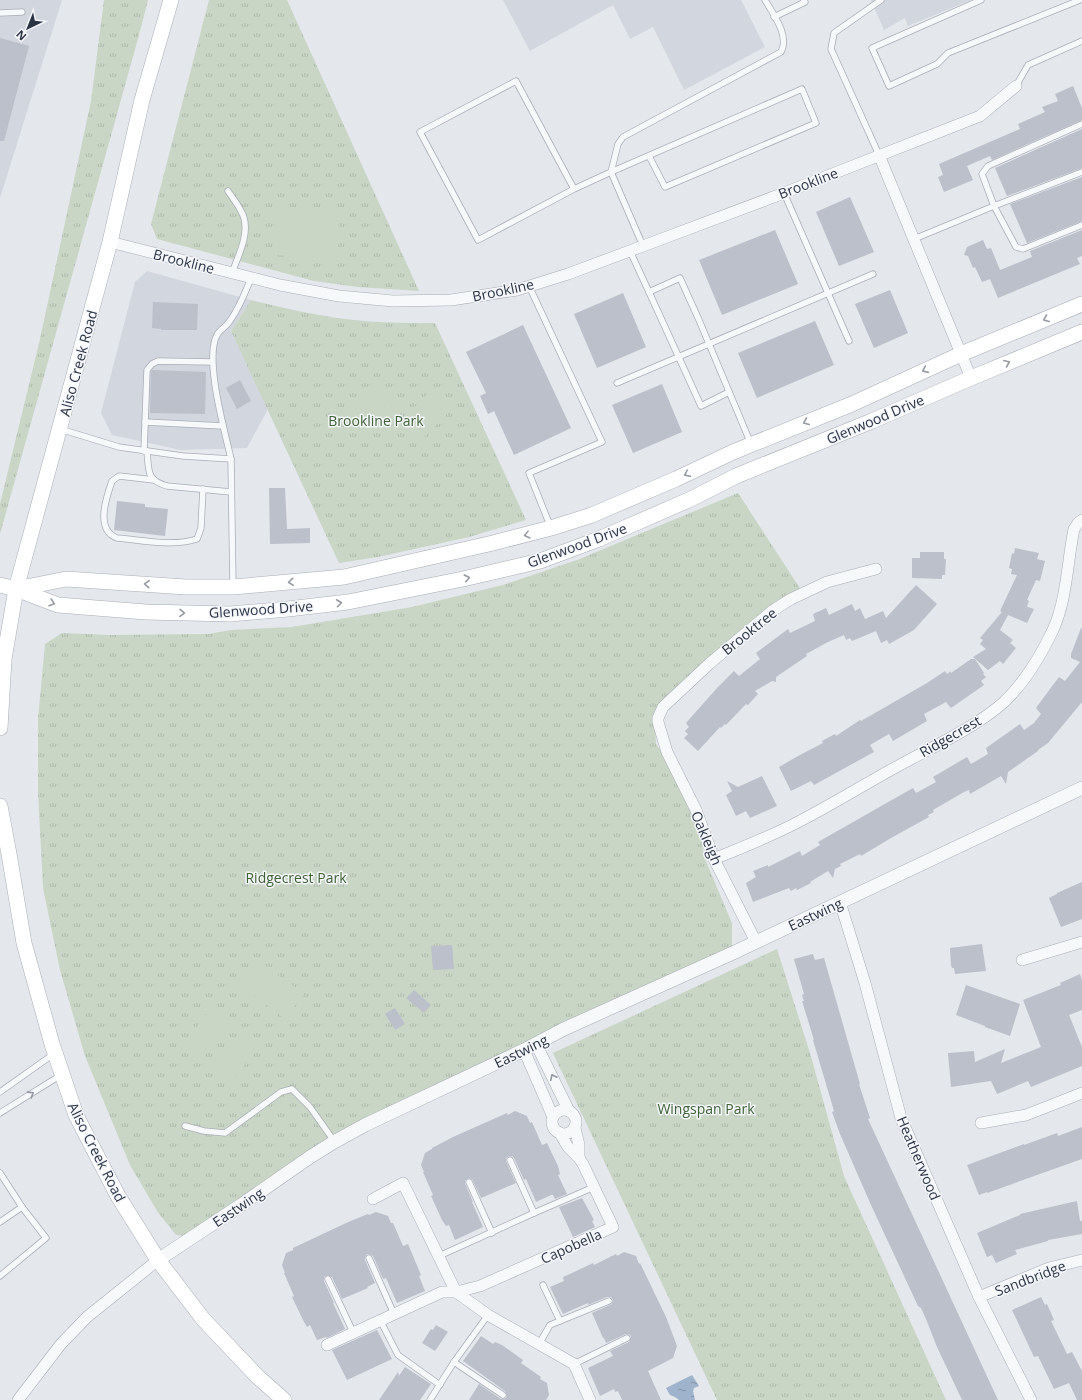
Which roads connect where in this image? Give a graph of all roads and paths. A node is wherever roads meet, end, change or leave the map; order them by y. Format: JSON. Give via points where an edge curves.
{"nodes":[{"id":1,"x":171,"y":0,"type":"edge"},
{"id":2,"x":765,"y":0,"type":"edge"},
{"id":3,"x":804,"y":0,"type":"edge"},
{"id":4,"x":881,"y":0,"type":"edge"},
{"id":5,"x":981,"y":0,"type":"edge"},
{"id":6,"x":1080,"y":0,"type":"edge"},
{"id":7,"x":22,"y":12,"type":"dead end"},
{"id":8,"x":0,"y":13,"type":"edge"},
{"id":9,"x":774,"y":17,"type":"junction"},
{"id":10,"x":1082,"y":41,"type":"edge"},
{"id":11,"x":1016,"y":86,"type":"joint"},
{"id":12,"x":1082,"y":124,"type":"edge"},
{"id":13,"x":880,"y":155,"type":"junction"},
{"id":14,"x":649,"y":156,"type":"junction"},
{"id":15,"x":611,"y":172,"type":"junction"},
{"id":16,"x":1082,"y":172,"type":"edge"},
{"id":17,"x":574,"y":189,"type":"junction"},
{"id":18,"x":228,"y":191,"type":"dead end"},
{"id":19,"x":784,"y":193,"type":"junction"},
{"id":20,"x":994,"y":206,"type":"junction"},
{"id":21,"x":1082,"y":225,"type":"edge"},
{"id":22,"x":914,"y":239,"type":"junction"},
{"id":23,"x":110,"y":242,"type":"junction"},
{"id":24,"x":643,"y":246,"type":"junction"},
{"id":25,"x":630,"y":251,"type":"junction"},
{"id":26,"x":232,"y":272,"type":"junction"},
{"id":27,"x":873,"y":274,"type":"dead end"},
{"id":28,"x":251,"y":278,"type":"junction"},
{"id":29,"x":529,"y":286,"type":"junction"},
{"id":30,"x":649,"y":292,"type":"junction"},
{"id":31,"x":828,"y":293,"type":"junction"},
{"id":32,"x":1082,"y":304,"type":"edge"},
{"id":33,"x":1082,"y":332,"type":"edge"},
{"id":34,"x":849,"y":341,"type":"dead end"},
{"id":35,"x":709,"y":344,"type":"junction"},
{"id":36,"x":961,"y":354,"type":"junction"},
{"id":37,"x":678,"y":357,"type":"junction"},
{"id":38,"x":212,"y":362,"type":"junction"},
{"id":39,"x":971,"y":378,"type":"junction"},
{"id":40,"x":617,"y":383,"type":"dead end"},
{"id":41,"x":729,"y":392,"type":"junction"},
{"id":42,"x":145,"y":422,"type":"junction"},
{"id":43,"x":224,"y":426,"type":"junction"},
{"id":44,"x":59,"y":428,"type":"junction"},
{"id":45,"x":751,"y":444,"type":"junction"},
{"id":46,"x":146,"y":451,"type":"junction"},
{"id":47,"x":231,"y":459,"type":"junction"},
{"id":48,"x":154,"y":480,"type":"junction"},
{"id":49,"x":203,"y":489,"type":"junction"},
{"id":50,"x":231,"y":492,"type":"junction"},
{"id":51,"x":1082,"y":520,"type":"edge"},
{"id":52,"x":551,"y":528,"type":"junction"},
{"id":53,"x":876,"y":569,"type":"dead end"},
{"id":54,"x":0,"y":585,"type":"edge"},
{"id":55,"x":233,"y":587,"type":"junction"},
{"id":56,"x":16,"y":589,"type":"junction"},
{"id":57,"x":0,"y":728,"type":"edge"},
{"id":58,"x":661,"y":733,"type":"joint"},
{"id":59,"x":1082,"y":788,"type":"edge"},
{"id":60,"x":0,"y":806,"type":"edge"},
{"id":61,"x":714,"y":859,"type":"junction"},
{"id":62,"x":840,"y":902,"type":"junction"},
{"id":63,"x":756,"y":942,"type":"junction"},
{"id":64,"x":1082,"y":942,"type":"edge"},
{"id":65,"x":1022,"y":960,"type":"dead end"},
{"id":66,"x":536,"y":1044,"type":"junction"},
{"id":67,"x":524,"y":1050,"type":"junction"},
{"id":68,"x":55,"y":1053,"type":"junction"},
{"id":69,"x":62,"y":1075,"type":"junction"},
{"id":70,"x":0,"y":1092,"type":"edge"},
{"id":71,"x":1082,"y":1093,"type":"edge"},
{"id":72,"x":569,"y":1111,"type":"junction"},
{"id":73,"x":0,"y":1113,"type":"edge"},
{"id":74,"x":553,"y":1117,"type":"junction"},
{"id":75,"x":981,"y":1123,"type":"dead end"},
{"id":76,"x":185,"y":1126,"type":"dead end"},
{"id":77,"x":575,"y":1128,"type":"junction"},
{"id":78,"x":559,"y":1132,"type":"junction"},
{"id":79,"x":334,"y":1142,"type":"junction"},
{"id":80,"x":579,"y":1158,"type":"junction"},
{"id":81,"x":510,"y":1160,"type":"dead end"},
{"id":82,"x":0,"y":1173,"type":"edge"},
{"id":83,"x":469,"y":1182,"type":"dead end"},
{"id":84,"x":594,"y":1188,"type":"junction"},
{"id":85,"x":373,"y":1198,"type":"dead end"},
{"id":86,"x":22,"y":1207,"type":"junction"},
{"id":87,"x":534,"y":1213,"type":"junction"},
{"id":88,"x":0,"y":1222,"type":"edge"},
{"id":89,"x":492,"y":1233,"type":"junction"},
{"id":90,"x":439,"y":1256,"type":"junction"},
{"id":91,"x":369,"y":1258,"type":"dead end"},
{"id":92,"x":158,"y":1260,"type":"junction"},
{"id":93,"x":1082,"y":1260,"type":"edge"},
{"id":94,"x":0,"y":1276,"type":"edge"},
{"id":95,"x":328,"y":1279,"type":"dead end"},
{"id":96,"x":543,"y":1285,"type":"dead end"},
{"id":97,"x":456,"y":1292,"type":"junction"},
{"id":98,"x":979,"y":1297,"type":"junction"},
{"id":99,"x":609,"y":1301,"type":"dead end"},
{"id":100,"x":394,"y":1314,"type":"junction"},
{"id":101,"x":488,"y":1315,"type":"junction"},
{"id":102,"x":380,"y":1320,"type":"junction"},
{"id":103,"x":560,"y":1321,"type":"junction"},
{"id":104,"x":353,"y":1332,"type":"junction"},
{"id":105,"x":627,"y":1338,"type":"dead end"},
{"id":106,"x":539,"y":1344,"type":"junction"},
{"id":107,"x":326,"y":1345,"type":"dead end"},
{"id":108,"x":454,"y":1362,"type":"junction"},
{"id":109,"x":574,"y":1364,"type":"junction"},
{"id":110,"x":440,"y":1385,"type":"junction"},
{"id":111,"x":503,"y":1395,"type":"dead end"},
{"id":112,"x":18,"y":1400,"type":"edge"},
{"id":113,"x":284,"y":1400,"type":"edge"},
{"id":114,"x":430,"y":1400,"type":"edge"},
{"id":115,"x":590,"y":1400,"type":"edge"},
{"id":116,"x":1031,"y":1400,"type":"edge"}],
"edges":[{"from":1,"to":23,"type":"main road","name":"Aliso Creek Road","via":[[142,100]]},
{"from":2,"to":9,"type":"lane"},
{"from":3,"to":9,"type":"lane","via":[[805,2]]},
{"from":4,"to":13,"type":"lane","via":[[834,33],[831,50]]},
{"from":5,"to":6,"type":"lane","via":[[872,48],[889,86],[937,64],[948,53]]},
{"from":7,"to":8,"type":"lane"},
{"from":9,"to":15,"type":"lane","via":[[782,30],[784,42],[781,52],[623,137],[618,144]]},
{"from":10,"to":11,"type":"lane","via":[[1028,65]]},
{"from":11,"to":13,"type":"street","name":"Brookline","via":[[980,116]]},
{"from":12,"to":20,"type":"lane","via":[[988,166],[982,174]]},
{"from":13,"to":19,"type":"street","name":"Brookline"},
{"from":13,"to":22,"type":"street"},
{"from":14,"to":14,"type":"lane","via":[[802,89],[816,123],[665,187]]},
{"from":14,"to":15,"type":"lane"},
{"from":15,"to":17,"type":"lane"},
{"from":15,"to":24,"type":"lane"},
{"from":16,"to":20,"type":"lane"},
{"from":17,"to":17,"type":"lane","via":[[478,240],[420,132],[516,81]]},
{"from":18,"to":26,"type":"lane","via":[[239,207],[246,229]]},
{"from":19,"to":24,"type":"street","name":"Brookline"},
{"from":19,"to":31,"type":"lane"},
{"from":20,"to":21,"type":"lane","via":[[1016,247],[1023,249]]},
{"from":20,"to":22,"type":"lane"},
{"from":22,"to":36,"type":"street"},
{"from":23,"to":26,"type":"street","name":"Brookline"},
{"from":23,"to":44,"type":"main road","name":"Aliso Creek Road"},
{"from":24,"to":25,"type":"street","name":"Brookline"},
{"from":25,"to":29,"type":"street","name":"Brookline"},
{"from":25,"to":30,"type":"lane"},
{"from":26,"to":28,"type":"street","name":"Brookline"},
{"from":27,"to":31,"type":"lane"},
{"from":28,"to":29,"type":"street","name":"Brookline","via":[[339,296],[393,301],[451,300]]},
{"from":28,"to":38,"type":"lane","via":[[236,312],[217,334],[212,349]]},
{"from":29,"to":52,"type":"lane","via":[[602,442],[529,473]]},
{"from":30,"to":35,"type":"lane","via":[[680,278]]},
{"from":30,"to":37,"type":"lane"},
{"from":31,"to":34,"type":"lane"},
{"from":31,"to":35,"type":"lane"},
{"from":32,"to":36,"type":"main road","name":"Glenwood Drive","one_way":true},
{"from":39,"to":33,"type":"main road","name":"Glenwood Drive","one_way":true},
{"from":35,"to":37,"type":"lane"},
{"from":35,"to":41,"type":"lane"},
{"from":36,"to":39,"type":"street"},
{"from":36,"to":45,"type":"main road","name":"Glenwood Drive","one_way":true,"via":[[852,404]]},
{"from":37,"to":40,"type":"lane"},
{"from":37,"to":41,"type":"lane","via":[[700,406]]},
{"from":38,"to":42,"type":"lane","via":[[158,361],[152,364],[147,370]]},
{"from":38,"to":43,"type":"lane"},
{"from":56,"to":39,"type":"main road","name":"Glenwood Drive","one_way":true,"via":[[58,605],[146,612],[230,614],[348,602],[463,579],[540,561],[599,539],[691,499],[736,476]]},
{"from":41,"to":45,"type":"lane"},
{"from":42,"to":43,"type":"lane"},
{"from":42,"to":46,"type":"lane"},
{"from":43,"to":47,"type":"lane"},
{"from":44,"to":46,"type":"lane","via":[[119,447]]},
{"from":44,"to":56,"type":"main road","name":"Aliso Creek Road"},
{"from":45,"to":52,"type":"main road","name":"Glenwood Drive","one_way":true,"via":[[676,480],[592,515]]},
{"from":46,"to":47,"type":"lane"},
{"from":46,"to":48,"type":"lane","via":[[149,474]]},
{"from":47,"to":50,"type":"lane"},
{"from":48,"to":49,"type":"lane","via":[[167,486]]},
{"from":48,"to":49,"type":"lane","via":[[119,476],[112,481],[104,515],[108,533],[117,538],[166,542],[197,539],[201,528]]},
{"from":49,"to":50,"type":"lane"},
{"from":50,"to":55,"type":"lane"},
{"from":51,"to":61,"type":"street","name":"Ridgecrest","via":[[1074,529],[1057,620],[1035,663],[1004,702],[962,731],[799,822]]},
{"from":52,"to":55,"type":"main road","name":"Glenwood Drive","one_way":true,"via":[[344,577]]},
{"from":53,"to":58,"type":"street","name":"Brooktree","via":[[827,582],[772,612],[709,664],[663,707],[658,718]]},
{"from":54,"to":56,"type":"main road","name":"Glenwood Drive"},
{"from":55,"to":56,"type":"main road","name":"Glenwood Drive","one_way":true,"via":[[186,587],[66,579]]},
{"from":56,"to":57,"type":"main road","name":"Aliso Creek Road","via":[[4,659]]},
{"from":58,"to":61,"type":"street","name":"Oakleigh","via":[[667,752],[696,810]]},
{"from":59,"to":62,"type":"street","name":"Eastwing"},
{"from":60,"to":68,"type":"main road","name":"Aliso Creek Road","via":[[24,943]]},
{"from":61,"to":63,"type":"street","name":"Oakleigh"},
{"from":62,"to":63,"type":"street","name":"Eastwing"},
{"from":62,"to":98,"type":"street","name":"Heatherwood","via":[[865,983],[901,1118]]},
{"from":63,"to":66,"type":"street","name":"Eastwing"},
{"from":64,"to":65,"type":"street"},
{"from":66,"to":67,"type":"street","name":"Eastwing"},
{"from":72,"to":66,"type":"street","name":"Capobella","one_way":true},
{"from":67,"to":74,"type":"street","name":"Capobella"},
{"from":67,"to":79,"type":"street","name":"Eastwing","via":[[396,1109]]},
{"from":68,"to":69,"type":"main road","name":"Aliso Creek Road"},
{"from":68,"to":70,"type":"lane"},
{"from":73,"to":69,"type":"lane","one_way":true},
{"from":69,"to":92,"type":"main road","name":"Aliso Creek Road","via":[[83,1129],[118,1196]]},
{"from":71,"to":75,"type":"street","via":[[1026,1115]]},
{"from":72,"to":74,"type":"street","via":[[558,1112]]},
{"from":72,"to":77,"type":"street","name":"Capobella","via":[[575,1116]]},
{"from":74,"to":78,"type":"street","name":"Capobella","via":[[554,1127]]},
{"from":76,"to":79,"type":"lane","via":[[225,1133],[281,1092],[292,1089],[310,1107]]},
{"from":77,"to":78,"type":"street","via":[[566,1134]]},
{"from":77,"to":80,"type":"street","name":"Capobella"},
{"from":78,"to":80,"type":"street","name":"Capobella","via":[[568,1147]]},
{"from":79,"to":92,"type":"street","name":"Eastwing"},
{"from":80,"to":84,"type":"street","name":"Capobella"},
{"from":81,"to":87,"type":"lane"},
{"from":82,"to":86,"type":"lane"},
{"from":83,"to":89,"type":"lane"},
{"from":84,"to":87,"type":"lane"},
{"from":84,"to":97,"type":"street","name":"Capobella","via":[[613,1227],[480,1286]]},
{"from":85,"to":90,"type":"street","via":[[403,1183]]},
{"from":86,"to":88,"type":"lane"},
{"from":86,"to":94,"type":"lane","via":[[46,1238]]},
{"from":87,"to":89,"type":"lane"},
{"from":89,"to":90,"type":"lane"},
{"from":90,"to":97,"type":"street"},
{"from":91,"to":100,"type":"lane"},
{"from":92,"to":112,"type":"street","name":"Eastwing","via":[[87,1316],[61,1344]]},
{"from":92,"to":113,"type":"main road","name":"Aliso Creek Road","via":[[203,1319]]},
{"from":93,"to":98,"type":"street","name":"Sandbridge","via":[[1049,1268]]},
{"from":95,"to":104,"type":"lane"},
{"from":96,"to":103,"type":"lane"},
{"from":97,"to":100,"type":"street","name":"Capobella","via":[[442,1292]]},
{"from":97,"to":101,"type":"street"},
{"from":98,"to":116,"type":"street","name":"Heatherwood"},
{"from":99,"to":103,"type":"lane"},
{"from":100,"to":102,"type":"street","name":"Capobella"},
{"from":101,"to":106,"type":"street"},
{"from":101,"to":108,"type":"lane"},
{"from":102,"to":104,"type":"street","name":"Capobella"},
{"from":102,"to":110,"type":"lane","via":[[398,1355]]},
{"from":103,"to":106,"type":"lane","via":[[550,1325]]},
{"from":104,"to":107,"type":"street","name":"Capobella"},
{"from":105,"to":109,"type":"lane"},
{"from":106,"to":109,"type":"street"},
{"from":108,"to":110,"type":"lane"},
{"from":108,"to":111,"type":"lane"},
{"from":109,"to":115,"type":"street"},
{"from":110,"to":114,"type":"lane"}]}
